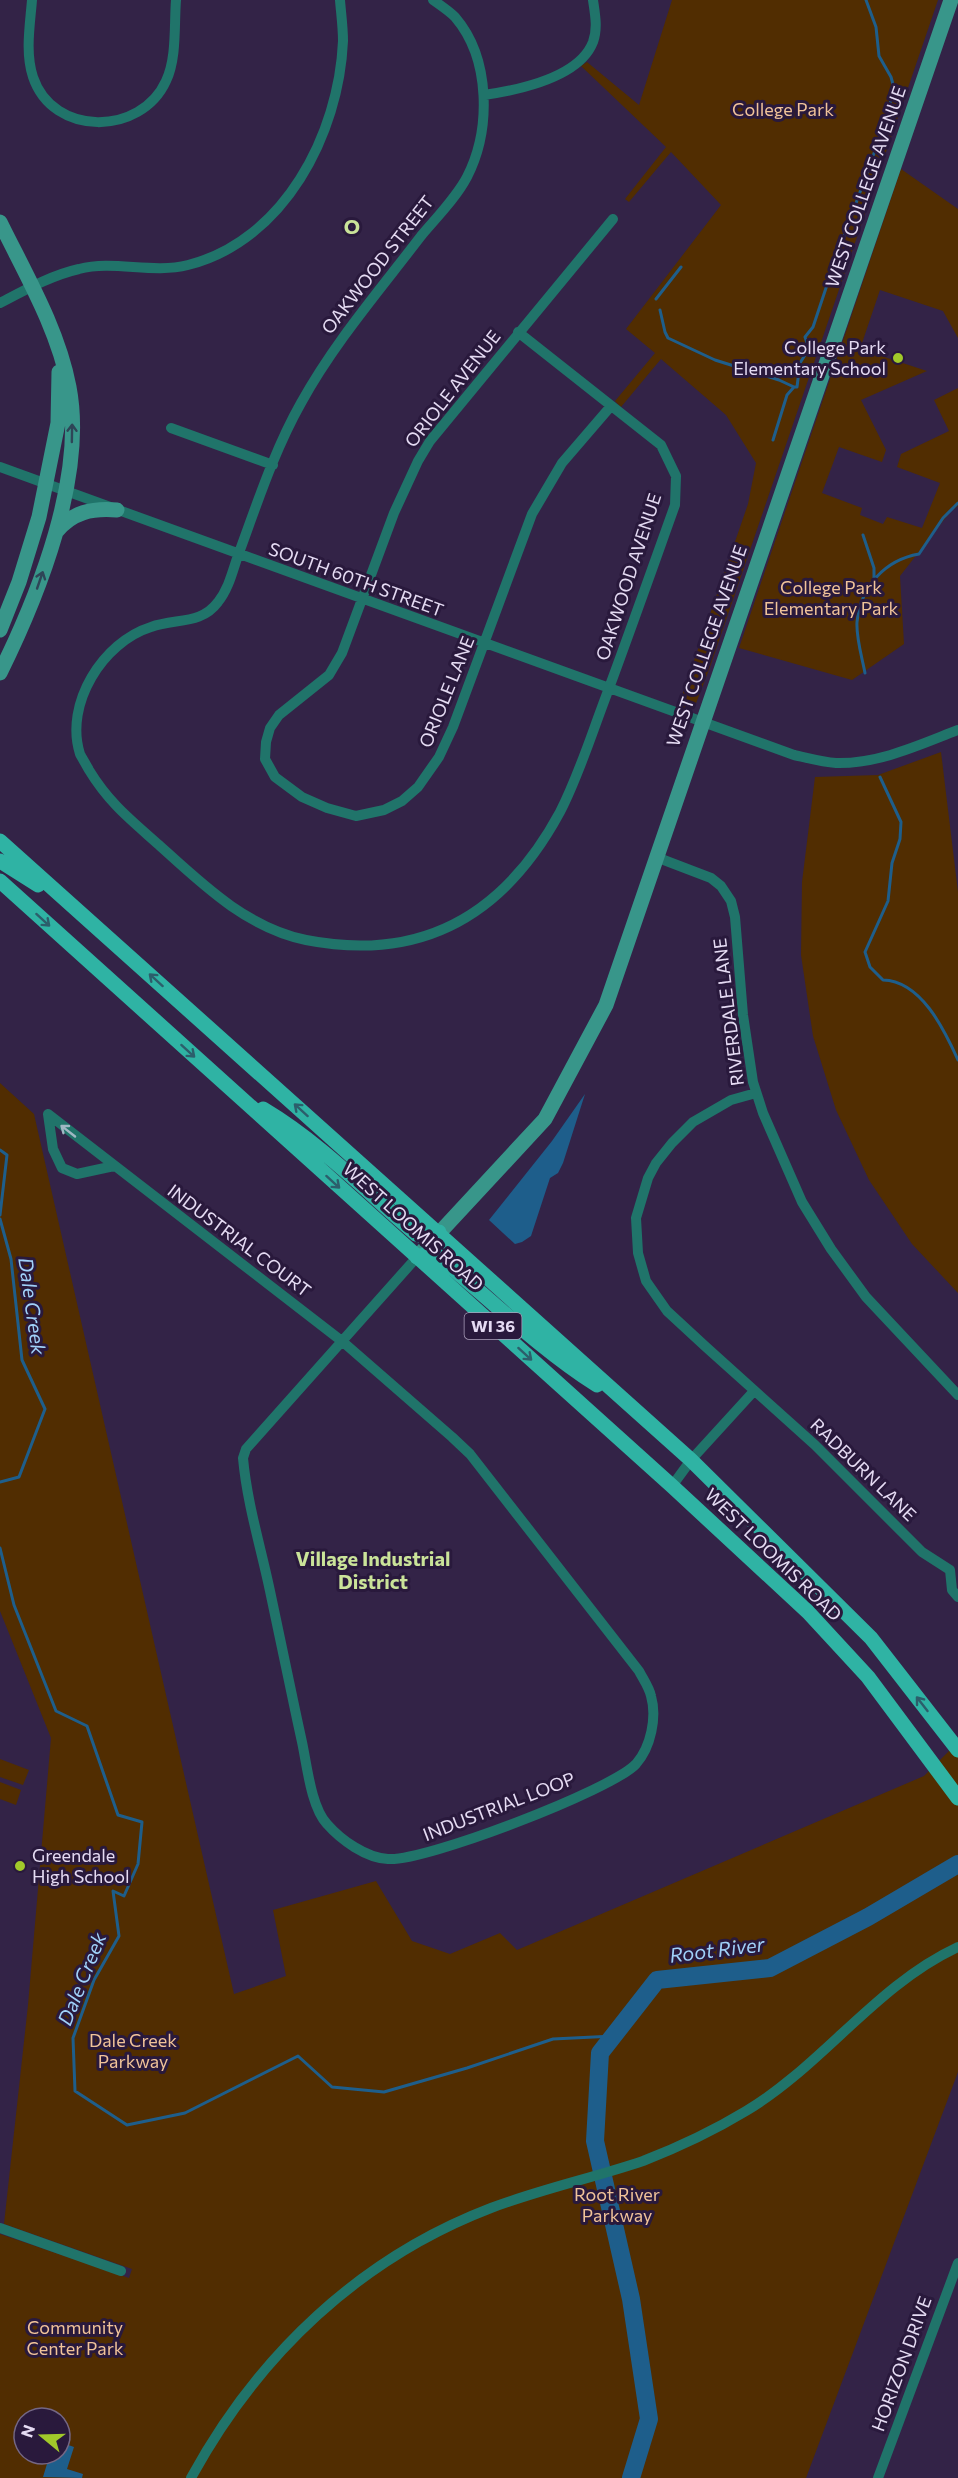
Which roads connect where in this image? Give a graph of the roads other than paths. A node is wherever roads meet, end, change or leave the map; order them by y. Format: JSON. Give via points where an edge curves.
{"nodes":[{"id":1,"x":32,"y":0,"type":"edge"},
{"id":2,"x":176,"y":0,"type":"edge"},
{"id":3,"x":340,"y":0,"type":"edge"},
{"id":4,"x":433,"y":0,"type":"edge"},
{"id":5,"x":593,"y":0,"type":"edge"},
{"id":6,"x":951,"y":0,"type":"edge"},
{"id":7,"x":484,"y":95,"type":"junction"},
{"id":8,"x":614,"y":219,"type":"dead end"},
{"id":9,"x":0,"y":222,"type":"edge"},
{"id":10,"x":32,"y":287,"type":"junction"},
{"id":11,"x":0,"y":303,"type":"edge"},
{"id":12,"x":518,"y":333,"type":"junction"},
{"id":13,"x":60,"y":358,"type":"junction"},
{"id":14,"x":611,"y":406,"type":"junction"},
{"id":15,"x":171,"y":428,"type":"dead end"},
{"id":16,"x":273,"y":465,"type":"junction"},
{"id":17,"x":0,"y":467,"type":"edge"},
{"id":18,"x":46,"y":484,"type":"junction"},
{"id":19,"x":65,"y":491,"type":"junction"},
{"id":20,"x":117,"y":510,"type":"junction"},
{"id":21,"x":54,"y":535,"type":"junction"},
{"id":22,"x":238,"y":554,"type":"junction"},
{"id":23,"x":363,"y":601,"type":"junction"},
{"id":24,"x":4,"y":612,"type":"edge"},
{"id":25,"x":25,"y":620,"type":"junction"},
{"id":26,"x":0,"y":630,"type":"edge"},
{"id":27,"x":485,"y":643,"type":"junction"},
{"id":28,"x":0,"y":672,"type":"edge"},
{"id":29,"x":609,"y":688,"type":"junction"},
{"id":30,"x":702,"y":722,"type":"junction"},
{"id":31,"x":958,"y":729,"type":"edge"},
{"id":32,"x":0,"y":841,"type":"edge"},
{"id":33,"x":656,"y":857,"type":"junction"},
{"id":34,"x":0,"y":861,"type":"edge"},
{"id":35,"x":0,"y":881,"type":"edge"},
{"id":36,"x":74,"y":907,"type":"junction"},
{"id":37,"x":233,"y":1091,"type":"junction"},
{"id":38,"x":756,"y":1093,"type":"junction"},
{"id":39,"x":114,"y":1166,"type":"junction"},
{"id":40,"x":439,"y":1232,"type":"junction"},
{"id":41,"x":417,"y":1257,"type":"junction"},
{"id":42,"x":343,"y":1342,"type":"junction"},
{"id":43,"x":754,"y":1391,"type":"junction"},
{"id":44,"x":958,"y":1395,"type":"edge"},
{"id":45,"x":640,"y":1413,"type":"junction"},
{"id":46,"x":691,"y":1460,"type":"junction"},
{"id":47,"x":672,"y":1486,"type":"junction"},
{"id":48,"x":954,"y":1570,"type":"edge"},
{"id":49,"x":958,"y":1597,"type":"edge"},
{"id":50,"x":958,"y":1750,"type":"edge"},
{"id":51,"x":958,"y":1798,"type":"edge"},
{"id":52,"x":958,"y":1947,"type":"edge"},
{"id":53,"x":0,"y":2228,"type":"edge"},
{"id":54,"x":958,"y":2262,"type":"edge"},
{"id":55,"x":121,"y":2271,"type":"dead end"},
{"id":56,"x":883,"y":2477,"type":"edge"},
{"id":57,"x":191,"y":2478,"type":"edge"}],
"edges":[{"from":1,"to":2,"type":"street","via":[[29,50],[33,78],[46,100],[65,116],[110,122],[134,116],[152,103],[167,81]]},
{"from":3,"to":10,"type":"street","via":[[342,41],[335,94],[320,141],[296,186],[263,225],[233,248],[188,265],[152,270],[80,268]]},
{"from":4,"to":7,"type":"street","name":"OAKWOOD STREET","via":[[455,17],[475,50]]},
{"from":5,"to":7,"type":"street","via":[[593,41],[579,61],[531,87]]},
{"from":6,"to":30,"type":"street","name":"WEST COLLEGE AVENUE"},
{"from":7,"to":16,"type":"street","name":"OAKWOOD STREET","via":[[481,137],[466,178],[328,357],[297,409]]},
{"from":8,"to":12,"type":"street","name":"ORIOLE AVENUE"},
{"from":9,"to":10,"type":"street"},
{"from":10,"to":11,"type":"street"},
{"from":10,"to":13,"type":"street"},
{"from":12,"to":14,"type":"street","name":"OAKWOOD AVENUE"},
{"from":12,"to":23,"type":"street","name":"ORIOLE AVENUE","via":[[450,414],[418,461],[394,513]]},
{"from":13,"to":18,"type":"street","via":[[58,423]]},
{"from":19,"to":13,"type":"street","one_way":true,"via":[[72,412]]},
{"from":14,"to":27,"type":"street","name":"ORIOLE LANE","via":[[562,463],[532,514]]},
{"from":14,"to":29,"type":"street","name":"OAKWOOD AVENUE","via":[[661,445],[676,476],[675,505]]},
{"from":15,"to":16,"type":"street"},
{"from":16,"to":22,"type":"street","name":"OAKWOOD STREET"},
{"from":17,"to":18,"type":"street","name":"SOUTH 60TH STREET"},
{"from":18,"to":19,"type":"street","name":"SOUTH 60TH STREET"},
{"from":18,"to":24,"type":"street","via":[[29,552]]},
{"from":19,"to":20,"type":"street","name":"SOUTH 60TH STREET"},
{"from":19,"to":21,"type":"street"},
{"from":20,"to":21,"type":"street","via":[[102,508],[80,513],[63,523]]},
{"from":20,"to":22,"type":"street","name":"SOUTH 60TH STREET"},
{"from":25,"to":21,"type":"street","one_way":true},
{"from":22,"to":23,"type":"street","name":"SOUTH 60TH STREET"},
{"from":22,"to":29,"type":"street","name":"OAKWOOD AVENUE","via":[[231,581],[218,603],[201,618],[151,627],[123,640],[97,667],[82,697],[76,724],[80,755],[110,801],[212,893],[251,919],[291,937],[339,947],[378,946],[418,938],[453,925],[483,907],[509,885],[538,848],[560,810]]},
{"from":23,"to":27,"type":"street","name":"SOUTH 60TH STREET"},
{"from":23,"to":27,"type":"street","name":"ORIOLE LANE","via":[[329,675],[279,715],[266,742],[265,759],[276,777],[302,797],[327,808],[356,816],[384,810],[418,788],[453,727]]},
{"from":24,"to":25,"type":"street"},
{"from":24,"to":26,"type":"street"},
{"from":25,"to":28,"type":"street"},
{"from":27,"to":29,"type":"street","name":"SOUTH 60TH STREET"},
{"from":29,"to":30,"type":"street","name":"SOUTH 60TH STREET"},
{"from":30,"to":31,"type":"street","name":"SOUTH 60TH STREET","via":[[794,755],[834,763],[878,759]]},
{"from":30,"to":33,"type":"street","name":"WEST COLLEGE AVENUE"},
{"from":32,"to":36,"type":"main road","name":"WEST LOOMIS ROAD","number":"WI 36"},
{"from":33,"to":38,"type":"street","name":"RIVERDALE LANE","via":[[711,878],[730,901]]},
{"from":33,"to":40,"type":"street","name":"WEST COLLEGE AVENUE","via":[[606,1005],[545,1119]]},
{"from":34,"to":36,"type":"main road"},
{"from":35,"to":37,"type":"main road","name":"WEST LOOMIS ROAD","number":"WI 36","one_way":true},
{"from":40,"to":36,"type":"main road","name":"WEST LOOMIS ROAD","number":"WI 36","one_way":true},
{"from":37,"to":40,"type":"main road","via":[[283,1121],[416,1234]]},
{"from":37,"to":41,"type":"main road","name":"WEST LOOMIS ROAD","number":"WI 36","one_way":true},
{"from":38,"to":43,"type":"street","name":"RADBURN LANE","via":[[731,1100],[703,1116],[672,1143],[648,1178],[636,1218],[638,1253],[646,1281],[667,1311]]},
{"from":38,"to":44,"type":"street","name":"RIVERDALE LANE","via":[[802,1202],[831,1249],[880,1313]]},
{"from":39,"to":39,"type":"street","name":"INDUSTRIAL COURT","one_way":true,"via":[[90,1147],[48,1114],[53,1149],[62,1168],[77,1174]]},
{"from":39,"to":42,"type":"street","name":"INDUSTRIAL COURT"},
{"from":40,"to":41,"type":"street","name":"WEST COLLEGE AVENUE"},
{"from":40,"to":45,"type":"main road","name":"WEST LOOMIS ROAD","number":"WI 36"},
{"from":41,"to":42,"type":"street","name":"INDUSTRIAL LOOP"},
{"from":41,"to":45,"type":"main road","via":[[438,1256],[570,1368]]},
{"from":41,"to":47,"type":"main road","name":"WEST LOOMIS ROAD","number":"WI 36","one_way":true},
{"from":42,"to":42,"type":"street","name":"INDUSTRIAL LOOP","via":[[246,1449],[244,1468],[312,1789],[321,1815],[358,1849],[387,1859],[410,1858],[462,1843],[612,1781],[637,1763],[651,1733],[653,1705],[639,1671],[470,1454]]},
{"from":43,"to":46,"type":"street"},
{"from":43,"to":48,"type":"street","name":"RADBURN LANE","via":[[815,1445],[922,1552]]},
{"from":45,"to":46,"type":"main road","name":"WEST LOOMIS ROAD","number":"WI 36"},
{"from":46,"to":47,"type":"street"},
{"from":50,"to":46,"type":"main road","name":"WEST LOOMIS ROAD","number":"WI 36","one_way":true,"via":[[871,1638]]},
{"from":47,"to":51,"type":"main road","name":"WEST LOOMIS ROAD","number":"WI 36","via":[[808,1612],[868,1677]]},
{"from":48,"to":49,"type":"street","via":[[952,1590]]},
{"from":52,"to":57,"type":"street","via":[[932,1959],[891,1990],[799,2073],[700,2138],[642,2161],[491,2208],[398,2254],[326,2306],[277,2355],[243,2396]]},
{"from":53,"to":55,"type":"street"},
{"from":54,"to":56,"type":"street","name":"HORIZON DRIVE"}]}
